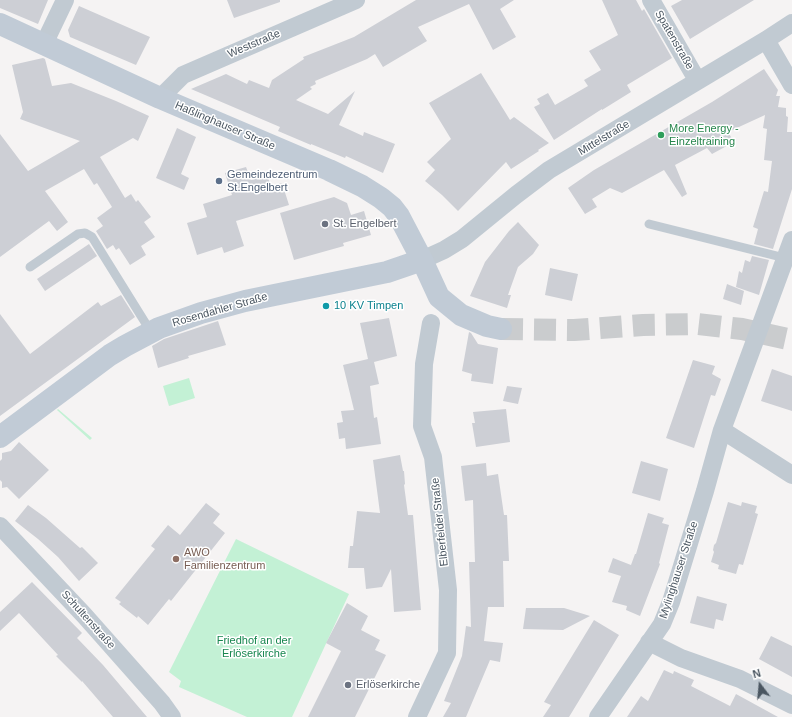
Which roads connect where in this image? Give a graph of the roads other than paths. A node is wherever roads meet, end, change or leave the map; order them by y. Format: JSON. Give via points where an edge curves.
{"nodes":[{"id":1,"x":65,"y":0,"type":"edge"},
{"id":2,"x":356,"y":0,"type":"edge"},
{"id":3,"x":651,"y":0,"type":"edge"},
{"id":4,"x":792,"y":23,"type":"edge"},
{"id":5,"x":0,"y":24,"type":"edge"},
{"id":6,"x":766,"y":40,"type":"junction"},
{"id":7,"x":44,"y":44,"type":"junction"},
{"id":8,"x":698,"y":80,"type":"junction"},
{"id":9,"x":792,"y":85,"type":"edge"},
{"id":10,"x":160,"y":98,"type":"junction"},
{"id":11,"x":649,"y":224,"type":"dead end"},
{"id":12,"x":792,"y":240,"type":"edge"},
{"id":13,"x":785,"y":258,"type":"junction"},
{"id":14,"x":422,"y":260,"type":"junction"},
{"id":15,"x":30,"y":266,"type":"dead end"},
{"id":16,"x":431,"y":323,"type":"dead end"},
{"id":17,"x":501,"y":329,"type":"tunnel mouth"},
{"id":18,"x":151,"y":332,"type":"junction"},
{"id":19,"x":722,"y":430,"type":"junction"},
{"id":20,"x":0,"y":437,"type":"edge"},
{"id":21,"x":792,"y":475,"type":"edge"},
{"id":22,"x":0,"y":526,"type":"edge"},
{"id":23,"x":649,"y":642,"type":"junction"},
{"id":24,"x":792,"y":705,"type":"edge"},
{"id":25,"x":172,"y":717,"type":"edge"},
{"id":26,"x":417,"y":717,"type":"edge"},
{"id":27,"x":598,"y":717,"type":"edge"}],
"edges":[{"from":1,"to":7,"type":"street"},
{"from":2,"to":10,"type":"street","name":"Weststraße","via":[[184,75]]},
{"from":3,"to":8,"type":"street","name":"Spatenstraße"},
{"from":4,"to":6,"type":"street","name":"Mittelstraße"},
{"from":5,"to":7,"type":"main road","name":"Haßlinghauser Straße"},
{"from":6,"to":8,"type":"street","name":"Mittelstraße"},
{"from":6,"to":9,"type":"street"},
{"from":7,"to":10,"type":"main road","name":"Haßlinghauser Straße"},
{"from":8,"to":14,"type":"street","name":"Mittelstraße","via":[[550,170],[462,239]]},
{"from":10,"to":14,"type":"main road","name":"Haßlinghauser Straße","via":[[362,186],[392,207]]},
{"from":11,"to":13,"type":"lane"},
{"from":12,"to":13,"type":"street","name":"Mylinghauser Straße"},
{"from":13,"to":19,"type":"street","name":"Mylinghauser Straße"},
{"from":14,"to":17,"type":"main road","name":"Haßlinghauser Straße","via":[[439,297],[450,307],[476,322]]},
{"from":14,"to":18,"type":"main road","name":"Rosendahler Straße","via":[[387,272],[245,301],[201,313]]},
{"from":15,"to":18,"type":"lane","via":[[78,234],[92,236]]},
{"from":16,"to":26,"type":"street","name":"Elberfelder Straße","via":[[424,364],[422,426],[434,457],[448,590],[447,653]]},
{"from":18,"to":20,"type":"main road","name":"Rosendahler Straße","via":[[110,355]]},
{"from":19,"to":21,"type":"street"},
{"from":19,"to":23,"type":"street","name":"Mylinghauser Straße","via":[[670,602],[662,624]]},
{"from":22,"to":25,"type":"street","name":"Schultenstraße","via":[[84,615]]},
{"from":23,"to":24,"type":"street","via":[[681,658],[740,679]]},
{"from":23,"to":27,"type":"street","name":"Mylinghauser Straße"}]}
